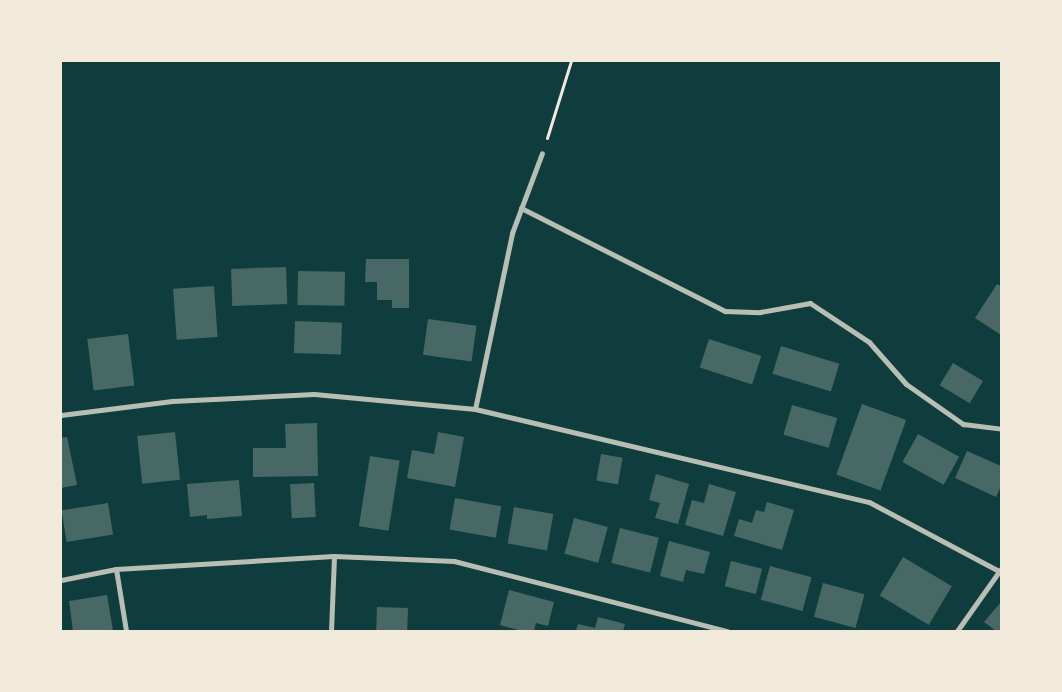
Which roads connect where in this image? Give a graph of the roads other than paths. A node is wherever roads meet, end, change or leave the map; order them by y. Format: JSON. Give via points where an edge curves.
{"nodes":[{"id":1,"x":542,"y":153,"type":"road end"},
{"id":2,"x":521,"y":208,"type":"junction"},
{"id":3,"x":475,"y":409,"type":"junction"},
{"id":4,"x":61,"y":415,"type":"edge"},
{"id":5,"x":1001,"y":429,"type":"edge"},
{"id":6,"x":334,"y":556,"type":"junction"},
{"id":7,"x":116,"y":569,"type":"junction"},
{"id":8,"x":1000,"y":570,"type":"edge"},
{"id":9,"x":61,"y":580,"type":"edge"},
{"id":10,"x":126,"y":631,"type":"edge"},
{"id":11,"x":331,"y":631,"type":"edge"},
{"id":12,"x":727,"y":631,"type":"edge"},
{"id":13,"x":957,"y":631,"type":"edge"}],
"edges":[{"from":1,"to":2,"type":"street"},
{"from":2,"to":3,"type":"street","via":[[512,233]]},
{"from":2,"to":5,"type":"street","via":[[725,311],[760,312],[810,303],[869,342],[906,384],[962,424]]},
{"from":3,"to":4,"type":"street","via":[[314,394],[172,401]]},
{"from":3,"to":8,"type":"street","via":[[869,502]]},
{"from":6,"to":7,"type":"street"},
{"from":6,"to":11,"type":"street"},
{"from":6,"to":12,"type":"street","via":[[454,561]]},
{"from":7,"to":9,"type":"street"},
{"from":7,"to":10,"type":"street"},
{"from":8,"to":13,"type":"street"}]}
